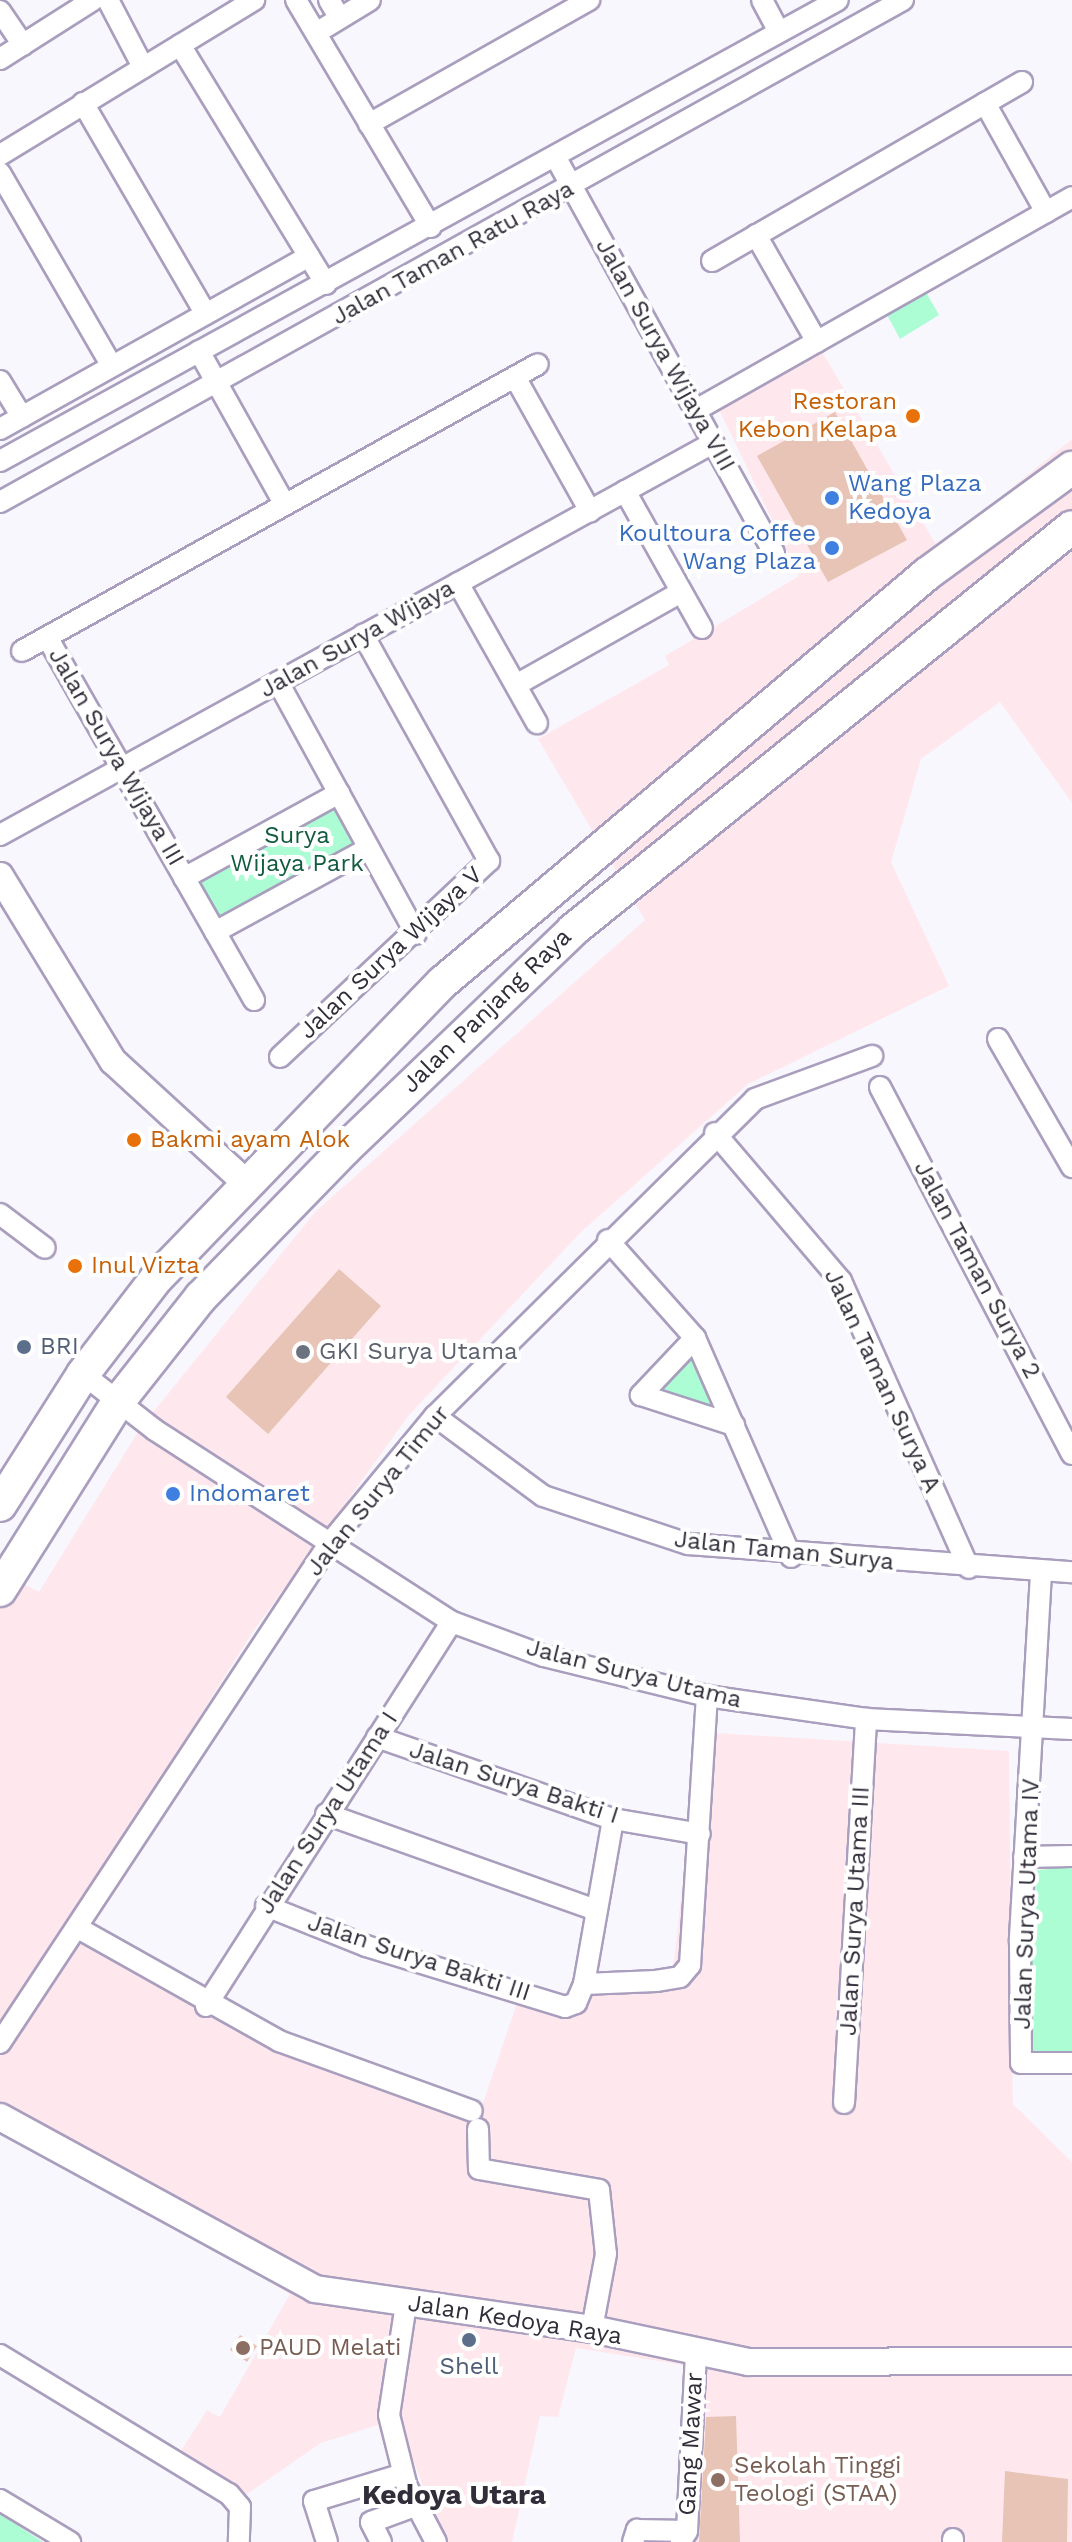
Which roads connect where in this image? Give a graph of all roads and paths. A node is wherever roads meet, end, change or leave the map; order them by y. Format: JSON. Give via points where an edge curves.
{"nodes":[{"id":1,"x":93,"y":0,"type":"edge"},
{"id":2,"x":108,"y":0,"type":"edge"},
{"id":3,"x":254,"y":0,"type":"edge"},
{"id":4,"x":296,"y":0,"type":"edge"},
{"id":5,"x":370,"y":0,"type":"edge"},
{"id":6,"x":589,"y":0,"type":"edge"},
{"id":7,"x":762,"y":0,"type":"edge"},
{"id":8,"x":838,"y":0,"type":"edge"},
{"id":9,"x":903,"y":0,"type":"edge"},
{"id":10,"x":334,"y":9,"type":"edge"},
{"id":11,"x":0,"y":11,"type":"edge"},
{"id":12,"x":779,"y":32,"type":"junction"},
{"id":13,"x":316,"y":33,"type":"junction"},
{"id":14,"x":23,"y":45,"type":"junction"},
{"id":15,"x":180,"y":45,"type":"junction"},
{"id":16,"x":0,"y":59,"type":"edge"},
{"id":17,"x":143,"y":67,"type":"junction"},
{"id":18,"x":1022,"y":82,"type":"dead end"},
{"id":19,"x":83,"y":103,"type":"junction"},
{"id":20,"x":985,"y":103,"type":"junction"},
{"id":21,"x":369,"y":124,"type":"junction"},
{"id":22,"x":0,"y":155,"type":"edge"},
{"id":23,"x":564,"y":172,"type":"junction"},
{"id":24,"x":0,"y":173,"type":"edge"},
{"id":25,"x":1072,"y":197,"type":"edge"},
{"id":26,"x":1046,"y":212,"type":"junction"},
{"id":27,"x":431,"y":227,"type":"junction"},
{"id":28,"x":756,"y":235,"type":"junction"},
{"id":29,"x":309,"y":256,"type":"junction"},
{"id":30,"x":712,"y":261,"type":"dead end"},
{"id":31,"x":326,"y":284,"type":"junction"},
{"id":32,"x":206,"y":314,"type":"junction"},
{"id":33,"x":817,"y":342,"type":"junction"},
{"id":34,"x":200,"y":353,"type":"junction"},
{"id":35,"x":538,"y":364,"type":"dead end"},
{"id":36,"x":112,"y":366,"type":"junction"},
{"id":37,"x":515,"y":377,"type":"junction"},
{"id":38,"x":214,"y":378,"type":"junction"},
{"id":39,"x":0,"y":381,"type":"edge"},
{"id":40,"x":696,"y":410,"type":"junction"},
{"id":41,"x":22,"y":417,"type":"junction"},
{"id":42,"x":0,"y":429,"type":"edge"},
{"id":43,"x":713,"y":443,"type":"junction"},
{"id":44,"x":0,"y":461,"type":"edge"},
{"id":45,"x":1072,"y":468,"type":"edge"},
{"id":46,"x":625,"y":491,"type":"junction"},
{"id":47,"x":0,"y":502,"type":"edge"},
{"id":48,"x":285,"y":505,"type":"junction"},
{"id":49,"x":590,"y":511,"type":"junction"},
{"id":50,"x":1072,"y":527,"type":"edge"},
{"id":51,"x":774,"y":553,"type":"dead end"},
{"id":52,"x":458,"y":583,"type":"junction"},
{"id":53,"x":681,"y":592,"type":"junction"},
{"id":54,"x":702,"y":628,"type":"dead end"},
{"id":55,"x":363,"y":635,"type":"junction"},
{"id":56,"x":47,"y":637,"type":"junction"},
{"id":57,"x":22,"y":651,"type":"dead end"},
{"id":58,"x":801,"y":681,"type":"junction"},
{"id":59,"x":278,"y":682,"type":"junction"},
{"id":60,"x":516,"y":685,"type":"junction"},
{"id":61,"x":762,"y":716,"type":"junction"},
{"id":62,"x":829,"y":717,"type":"junction"},
{"id":63,"x":537,"y":723,"type":"dead end"},
{"id":64,"x":786,"y":753,"type":"junction"},
{"id":65,"x":122,"y":768,"type":"junction"},
{"id":66,"x":339,"y":793,"type":"junction"},
{"id":67,"x":0,"y":835,"type":"edge"},
{"id":68,"x":369,"y":848,"type":"junction"},
{"id":69,"x":0,"y":876,"type":"edge"},
{"id":70,"x":184,"y":878,"type":"junction"},
{"id":71,"x":215,"y":932,"type":"junction"},
{"id":72,"x":416,"y":934,"type":"junction"},
{"id":73,"x":254,"y":1000,"type":"dead end"},
{"id":74,"x":998,"y":1039,"type":"dead end"},
{"id":75,"x":872,"y":1056,"type":"dead end"},
{"id":76,"x":280,"y":1057,"type":"dead end"},
{"id":77,"x":880,"y":1087,"type":"dead end"},
{"id":78,"x":715,"y":1133,"type":"junction"},
{"id":79,"x":1072,"y":1167,"type":"edge"},
{"id":80,"x":246,"y":1183,"type":"junction"},
{"id":81,"x":0,"y":1214,"type":"edge"},
{"id":82,"x":608,"y":1240,"type":"junction"},
{"id":83,"x":45,"y":1248,"type":"dead end"},
{"id":84,"x":695,"y":1338,"type":"junction"},
{"id":85,"x":83,"y":1374,"type":"junction"},
{"id":86,"x":118,"y":1402,"type":"junction"},
{"id":87,"x":435,"y":1416,"type":"junction"},
{"id":88,"x":734,"y":1425,"type":"junction"},
{"id":89,"x":1072,"y":1454,"type":"edge"},
{"id":90,"x":0,"y":1505,"type":"edge"},
{"id":91,"x":329,"y":1544,"type":"junction"},
{"id":92,"x":791,"y":1557,"type":"junction"},
{"id":93,"x":969,"y":1568,"type":"junction"},
{"id":94,"x":1072,"y":1572,"type":"edge"},
{"id":95,"x":1041,"y":1573,"type":"junction"},
{"id":96,"x":0,"y":1590,"type":"edge"},
{"id":97,"x":452,"y":1622,"type":"junction"},
{"id":98,"x":707,"y":1696,"type":"junction"},
{"id":99,"x":866,"y":1719,"type":"junction"},
{"id":100,"x":1072,"y":1729,"type":"edge"},
{"id":101,"x":1034,"y":1731,"type":"junction"},
{"id":102,"x":377,"y":1737,"type":"junction"},
{"id":103,"x":326,"y":1814,"type":"junction"},
{"id":104,"x":613,"y":1819,"type":"junction"},
{"id":105,"x":700,"y":1834,"type":"junction"},
{"id":106,"x":1072,"y":1856,"type":"edge"},
{"id":107,"x":1024,"y":1857,"type":"junction"},
{"id":108,"x":266,"y":1906,"type":"junction"},
{"id":109,"x":595,"y":1910,"type":"junction"},
{"id":110,"x":78,"y":1928,"type":"junction"},
{"id":111,"x":584,"y":1984,"type":"junction"},
{"id":112,"x":206,"y":2006,"type":"junction"},
{"id":113,"x":0,"y":2043,"type":"edge"},
{"id":114,"x":1072,"y":2063,"type":"edge"},
{"id":115,"x":844,"y":2103,"type":"dead end"},
{"id":116,"x":0,"y":2117,"type":"edge"},
{"id":117,"x":406,"y":2304,"type":"junction"},
{"id":118,"x":592,"y":2329,"type":"junction"},
{"id":119,"x":0,"y":2355,"type":"edge"},
{"id":120,"x":696,"y":2356,"type":"junction"},
{"id":121,"x":1072,"y":2361,"type":"edge"},
{"id":122,"x":403,"y":2474,"type":"junction"},
{"id":123,"x":0,"y":2500,"type":"edge"},
{"id":124,"x":415,"y":2506,"type":"junction"},
{"id":125,"x":684,"y":2536,"type":"edge"},
{"id":126,"x":70,"y":2542,"type":"edge"},
{"id":127,"x":239,"y":2542,"type":"edge"},
{"id":128,"x":327,"y":2542,"type":"edge"},
{"id":129,"x":381,"y":2542,"type":"edge"},
{"id":130,"x":436,"y":2542,"type":"edge"},
{"id":131,"x":633,"y":2542,"type":"edge"}],
"edges":[{"from":1,"to":14,"type":"street"},
{"from":2,"to":17,"type":"street"},
{"from":3,"to":15,"type":"street"},
{"from":4,"to":13,"type":"street"},
{"from":5,"to":10,"type":"street"},
{"from":6,"to":21,"type":"street"},
{"from":7,"to":12,"type":"street"},
{"from":8,"to":12,"type":"street","name":"Jalan Taman Ratu Raya"},
{"from":9,"to":23,"type":"street","name":"Jalan Taman Ratu Raya"},
{"from":10,"to":13,"type":"street"},
{"from":11,"to":14,"type":"street"},
{"from":12,"to":23,"type":"street","name":"Jalan Taman Ratu Raya"},
{"from":13,"to":21,"type":"street"},
{"from":14,"to":16,"type":"street"},
{"from":15,"to":17,"type":"street"},
{"from":15,"to":29,"type":"street"},
{"from":17,"to":19,"type":"street"},
{"from":18,"to":20,"type":"street"},
{"from":19,"to":22,"type":"street"},
{"from":19,"to":32,"type":"street"},
{"from":20,"to":26,"type":"street"},
{"from":20,"to":28,"type":"street"},
{"from":21,"to":27,"type":"street"},
{"from":23,"to":27,"type":"street","name":"Jalan Taman Ratu Raya"},
{"from":23,"to":38,"type":"street","name":"Jalan Taman Ratu Raya"},
{"from":23,"to":40,"type":"street","name":"Jalan Surya Wijaya VIII"},
{"from":24,"to":36,"type":"street"},
{"from":25,"to":26,"type":"street"},
{"from":26,"to":33,"type":"street"},
{"from":27,"to":31,"type":"street","name":"Jalan Taman Ratu Raya"},
{"from":28,"to":30,"type":"street"},
{"from":28,"to":33,"type":"street"},
{"from":29,"to":31,"type":"street"},
{"from":29,"to":32,"type":"street"},
{"from":31,"to":34,"type":"street","name":"Jalan Taman Ratu Raya"},
{"from":32,"to":36,"type":"street"},
{"from":33,"to":40,"type":"street"},
{"from":34,"to":38,"type":"street"},
{"from":34,"to":44,"type":"street","name":"Jalan Taman Ratu Raya"},
{"from":35,"to":37,"type":"street"},
{"from":36,"to":41,"type":"street"},
{"from":37,"to":48,"type":"street"},
{"from":37,"to":49,"type":"street"},
{"from":38,"to":47,"type":"street","name":"Jalan Taman Ratu Raya"},
{"from":38,"to":48,"type":"street"},
{"from":39,"to":41,"type":"street"},
{"from":40,"to":43,"type":"street","name":"Jalan Surya Wijaya VIII"},
{"from":41,"to":42,"type":"street"},
{"from":43,"to":46,"type":"street","name":"Jalan Surya Wijaya"},
{"from":43,"to":51,"type":"street","name":"Jalan Surya Wijaya VIII"},
{"from":45,"to":58,"type":"main road","name":"Jalan Panjang Raya","via":[[927,574]]},
{"from":46,"to":49,"type":"street","name":"Jalan Surya Wijaya"},
{"from":46,"to":53,"type":"street"},
{"from":48,"to":56,"type":"street"},
{"from":49,"to":52,"type":"street","name":"Jalan Surya Wijaya"},
{"from":50,"to":62,"type":"main road","name":"Jalan Panjang Raya"},
{"from":52,"to":55,"type":"street","name":"Jalan Surya Wijaya"},
{"from":52,"to":60,"type":"street"},
{"from":53,"to":54,"type":"street"},
{"from":53,"to":60,"type":"street"},
{"from":55,"to":59,"type":"street","name":"Jalan Surya Wijaya"},
{"from":55,"to":72,"type":"street","name":"Jalan Surya Wijaya V","via":[[489,861]]},
{"from":56,"to":57,"type":"street"},
{"from":56,"to":65,"type":"street","name":"Jalan Surya Wijaya III"},
{"from":58,"to":61,"type":"main road","name":"Jalan Panjang Raya"},
{"from":58,"to":62,"type":"main road","via":[[808,709]]},
{"from":59,"to":65,"type":"street","name":"Jalan Surya Wijaya"},
{"from":59,"to":66,"type":"street"},
{"from":60,"to":63,"type":"street"},
{"from":61,"to":64,"type":"main road","via":[[785,735]]},
{"from":61,"to":80,"type":"main road","name":"Jalan Panjang Raya","via":[[443,982]]},
{"from":62,"to":64,"type":"main road","name":"Jalan Panjang Raya"},
{"from":64,"to":86,"type":"main road","name":"Jalan Panjang Raya","via":[[482,1013],[201,1297]]},
{"from":65,"to":67,"type":"street","name":"Jalan Surya Wijaya"},
{"from":65,"to":70,"type":"street","name":"Jalan Surya Wijaya III"},
{"from":66,"to":68,"type":"street"},
{"from":66,"to":70,"type":"street","name":"Jalan Surya Wijaya III"},
{"from":68,"to":71,"type":"street"},
{"from":68,"to":72,"type":"street"},
{"from":69,"to":80,"type":"street","via":[[113,1061]]},
{"from":70,"to":71,"type":"street","name":"Jalan Surya Wijaya III"},
{"from":71,"to":73,"type":"street","name":"Jalan Surya Wijaya III"},
{"from":72,"to":76,"type":"street","name":"Jalan Surya Wijaya V"},
{"from":74,"to":79,"type":"street"},
{"from":75,"to":78,"type":"street","name":"Jalan Surya Timur","via":[[755,1099]]},
{"from":77,"to":89,"type":"street","name":"Jalan Taman Surya 2"},
{"from":78,"to":82,"type":"street","name":"Jalan Surya Timur"},
{"from":78,"to":93,"type":"street","name":"Jalan Taman Surya A","via":[[841,1281]]},
{"from":80,"to":85,"type":"main road","name":"Jalan Panjang Raya","via":[[156,1279]]},
{"from":81,"to":83,"type":"street"},
{"from":82,"to":84,"type":"street"},
{"from":82,"to":87,"type":"street","name":"Jalan Surya Timur"},
{"from":84,"to":88,"type":"street"},
{"from":84,"to":88,"type":"street","via":[[641,1395]]},
{"from":85,"to":86,"type":"street","name":"Jalan Surya Utama"},
{"from":85,"to":90,"type":"main road","name":"Jalan Panjang Raya"},
{"from":86,"to":91,"type":"street","name":"Jalan Surya Utama"},
{"from":86,"to":96,"type":"main road","name":"Jalan Panjang Raya"},
{"from":87,"to":91,"type":"street","name":"Jalan Surya Timur"},
{"from":87,"to":92,"type":"street","name":"Jalan Taman Surya","via":[[543,1496],[616,1526],[688,1544]]},
{"from":88,"to":92,"type":"street"},
{"from":91,"to":97,"type":"street","name":"Jalan Surya Utama"},
{"from":91,"to":110,"type":"street","name":"Jalan Surya Timur"},
{"from":92,"to":93,"type":"street","name":"Jalan Taman Surya"},
{"from":93,"to":95,"type":"street","name":"Jalan Taman Surya"},
{"from":94,"to":95,"type":"street","name":"Jalan Taman Surya"},
{"from":95,"to":101,"type":"street","name":"Jalan Surya Utama IV"},
{"from":97,"to":98,"type":"street","name":"Jalan Surya Utama","via":[[544,1656]]},
{"from":97,"to":102,"type":"street","name":"Jalan Surya Utama I"},
{"from":98,"to":99,"type":"street","name":"Jalan Surya Utama"},
{"from":98,"to":105,"type":"street"},
{"from":99,"to":101,"type":"street","name":"Jalan Surya Utama"},
{"from":99,"to":115,"type":"street","name":"Jalan Surya Utama III"},
{"from":100,"to":101,"type":"street","name":"Jalan Surya Utama"},
{"from":101,"to":107,"type":"street","name":"Jalan Surya Utama IV"},
{"from":102,"to":103,"type":"street","name":"Jalan Surya Utama I"},
{"from":102,"to":104,"type":"street","name":"Jalan Surya Bakti I"},
{"from":103,"to":108,"type":"street","name":"Jalan Surya Utama I"},
{"from":103,"to":109,"type":"street"},
{"from":104,"to":105,"type":"street","name":"Jalan Surya Bakti I"},
{"from":104,"to":109,"type":"street"},
{"from":105,"to":111,"type":"street","via":[[686,1972],[656,1981]]},
{"from":106,"to":107,"type":"street"},
{"from":107,"to":114,"type":"street","name":"Jalan Surya Utama IV","via":[[1021,2063]]},
{"from":108,"to":111,"type":"street","name":"Jalan Surya Bakti III","via":[[366,1946],[572,2005]]},
{"from":108,"to":112,"type":"street","name":"Jalan Surya Utama I"},
{"from":109,"to":111,"type":"street"},
{"from":110,"to":112,"type":"street"},
{"from":110,"to":113,"type":"street","name":"Jalan Surya Timur"},
{"from":112,"to":118,"type":"street","via":[[334,2065],[475,2120],[479,2169],[599,2190],[606,2254]]},
{"from":116,"to":117,"type":"street","name":"Jalan Kedoya Raya","via":[[302,2285]]},
{"from":117,"to":118,"type":"street","name":"Jalan Kedoya Raya"},
{"from":117,"to":122,"type":"street","via":[[389,2408]]},
{"from":118,"to":120,"type":"street","name":"Jalan Kedoya Raya"},
{"from":119,"to":127,"type":"street","via":[[229,2494],[240,2507]]},
{"from":120,"to":121,"type":"street","name":"Jalan Kedoya Raya"},
{"from":120,"to":125,"type":"street","name":"Gang Mawar"},
{"from":122,"to":124,"type":"street"},
{"from":122,"to":128,"type":"street","via":[[314,2501]]},
{"from":123,"to":126,"type":"street"},
{"from":124,"to":129,"type":"street","via":[[371,2522]]},
{"from":124,"to":130,"type":"street"},
{"from":125,"to":131,"type":"street","name":"Gang Mawar","via":[[637,2530]]}]}
